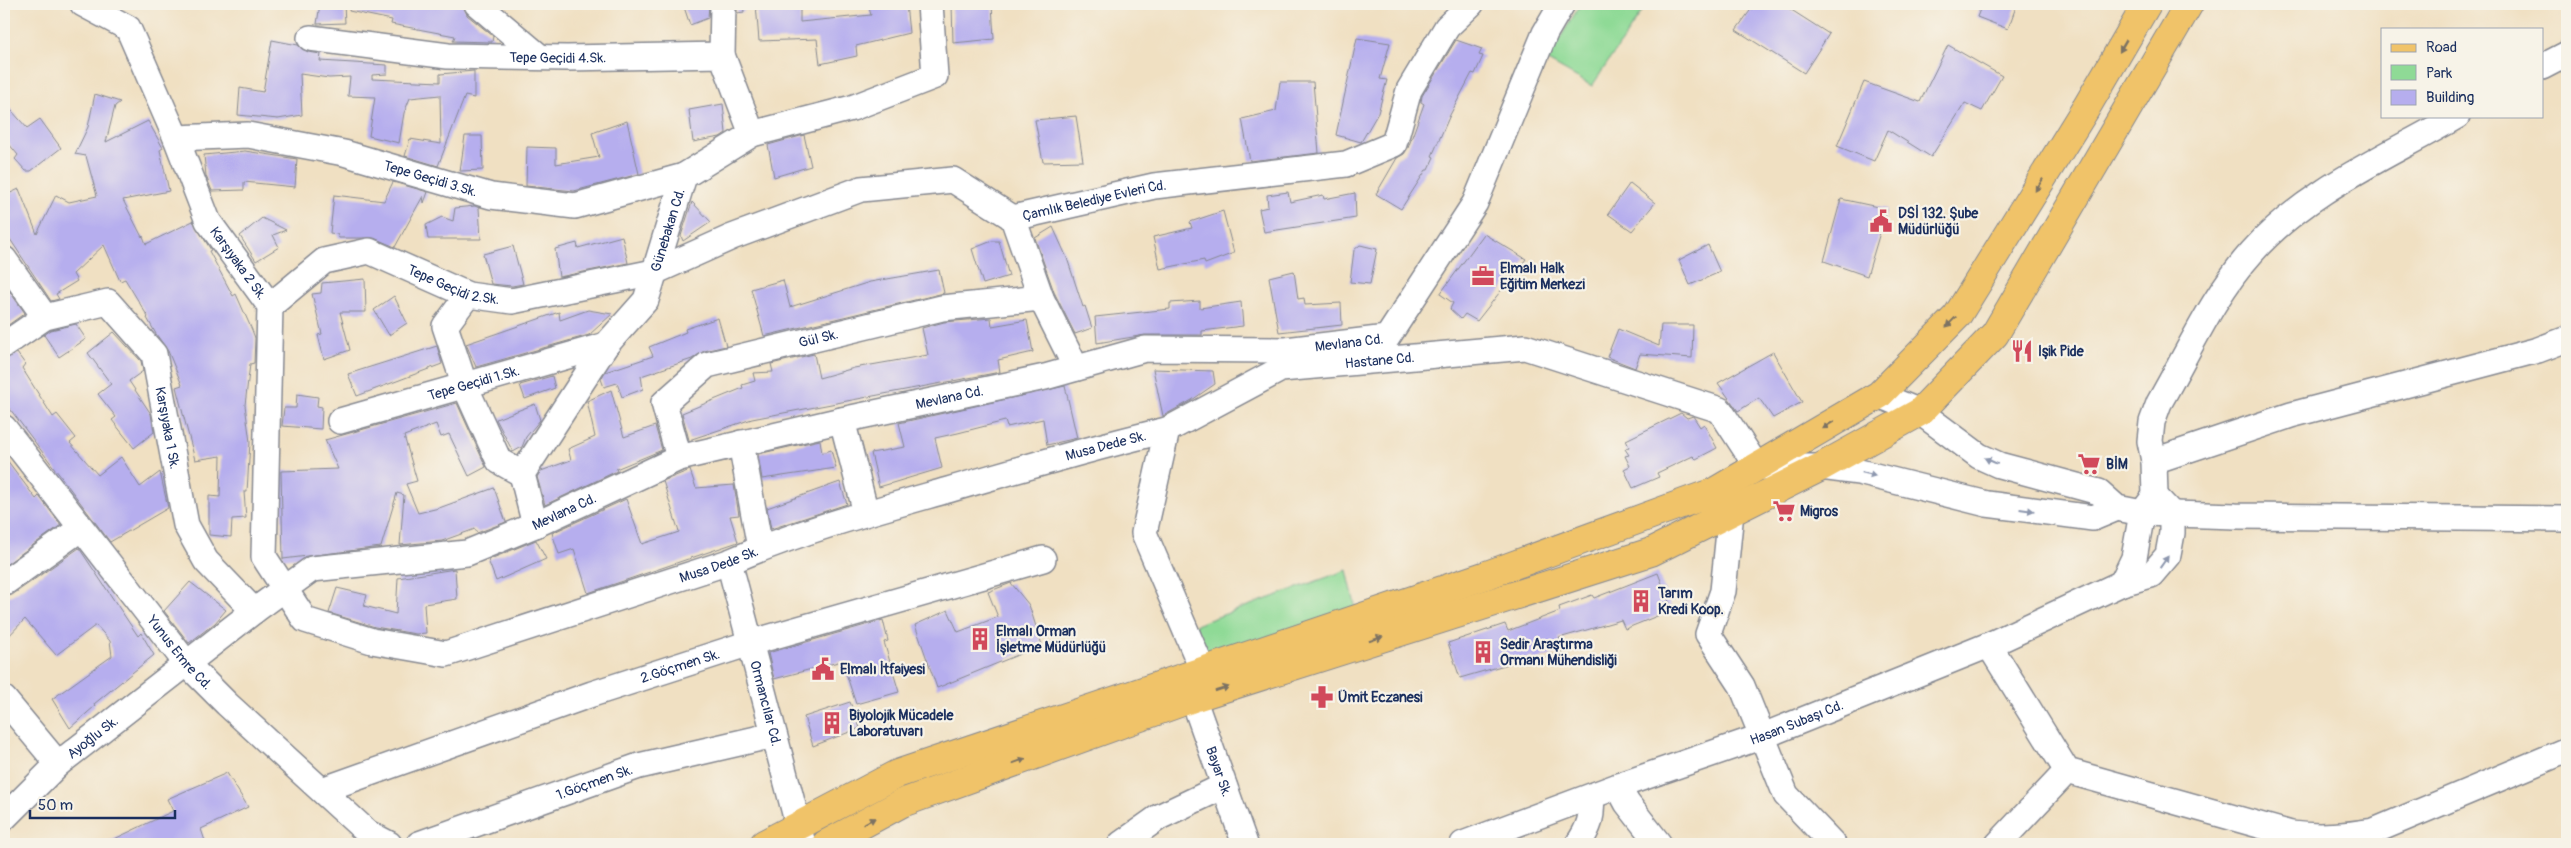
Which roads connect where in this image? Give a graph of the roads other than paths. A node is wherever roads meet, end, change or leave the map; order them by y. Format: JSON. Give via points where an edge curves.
{"nodes":[{"id":1,"x":83,"y":4,"type":"edge"},
{"id":2,"x":477,"y":4,"type":"edge"},
{"id":3,"x":723,"y":4,"type":"edge"},
{"id":4,"x":930,"y":4,"type":"edge"},
{"id":5,"x":1471,"y":4,"type":"edge"},
{"id":6,"x":1562,"y":4,"type":"edge"},
{"id":7,"x":2147,"y":4,"type":"edge"},
{"id":8,"x":2190,"y":4,"type":"edge"},
{"id":9,"x":310,"y":38,"type":"dead end"},
{"id":10,"x":2567,"y":54,"type":"edge"},
{"id":11,"x":722,"y":55,"type":"junction"},
{"id":12,"x":540,"y":57,"type":"junction"},
{"id":13,"x":2544,"y":66,"type":"edge"},
{"id":14,"x":2453,"y":118,"type":"edge"},
{"id":15,"x":752,"y":134,"type":"junction"},
{"id":16,"x":176,"y":138,"type":"junction"},
{"id":17,"x":684,"y":176,"type":"junction"},
{"id":18,"x":1013,"y":218,"type":"junction"},
{"id":19,"x":4,"y":259,"type":"edge"},
{"id":20,"x":654,"y":272,"type":"junction"},
{"id":21,"x":468,"y":295,"type":"junction"},
{"id":22,"x":1041,"y":298,"type":"junction"},
{"id":23,"x":270,"y":306,"type":"junction"},
{"id":24,"x":44,"y":317,"type":"junction"},
{"id":25,"x":2567,"y":340,"type":"edge"},
{"id":26,"x":4,"y":345,"type":"edge"},
{"id":27,"x":606,"y":345,"type":"junction"},
{"id":28,"x":1284,"y":359,"type":"junction"},
{"id":29,"x":1076,"y":368,"type":"junction"},
{"id":30,"x":465,"y":386,"type":"junction"},
{"id":31,"x":1879,"y":395,"type":"junction"},
{"id":32,"x":1920,"y":412,"type":"junction"},
{"id":33,"x":842,"y":420,"type":"junction"},
{"id":34,"x":340,"y":422,"type":"dead end"},
{"id":35,"x":4,"y":428,"type":"edge"},
{"id":36,"x":1167,"y":430,"type":"junction"},
{"id":37,"x":741,"y":443,"type":"junction"},
{"id":38,"x":679,"y":458,"type":"junction"},
{"id":39,"x":2154,"y":461,"type":"junction"},
{"id":40,"x":1757,"y":467,"type":"junction"},
{"id":41,"x":1820,"y":467,"type":"junction"},
{"id":42,"x":522,"y":474,"type":"junction"},
{"id":43,"x":2148,"y":504,"type":"junction"},
{"id":44,"x":2117,"y":508,"type":"junction"},
{"id":45,"x":1731,"y":512,"type":"junction"},
{"id":46,"x":866,"y":513,"type":"junction"},
{"id":47,"x":2172,"y":514,"type":"junction"},
{"id":48,"x":2567,"y":519,"type":"edge"},
{"id":49,"x":535,"y":526,"type":"junction"},
{"id":50,"x":80,"y":529,"type":"junction"},
{"id":51,"x":760,"y":548,"type":"junction"},
{"id":52,"x":1043,"y":559,"type":"dead end"},
{"id":53,"x":729,"y":562,"type":"junction"},
{"id":54,"x":4,"y":583,"type":"edge"},
{"id":55,"x":2122,"y":583,"type":"junction"},
{"id":56,"x":286,"y":588,"type":"junction"},
{"id":57,"x":254,"y":610,"type":"junction"},
{"id":58,"x":750,"y":644,"type":"junction"},
{"id":59,"x":1989,"y":645,"type":"junction"},
{"id":60,"x":188,"y":664,"type":"junction"},
{"id":61,"x":1203,"y":671,"type":"junction"},
{"id":62,"x":1193,"y":698,"type":"junction"},
{"id":63,"x":4,"y":699,"type":"edge"},
{"id":64,"x":774,"y":735,"type":"junction"},
{"id":65,"x":1763,"y":736,"type":"junction"},
{"id":66,"x":2567,"y":750,"type":"edge"},
{"id":67,"x":58,"y":764,"type":"junction"},
{"id":68,"x":2067,"y":771,"type":"junction"},
{"id":69,"x":1224,"y":786,"type":"junction"},
{"id":70,"x":1618,"y":786,"type":"junction"},
{"id":71,"x":322,"y":790,"type":"junction"},
{"id":72,"x":1591,"y":797,"type":"junction"},
{"id":73,"x":4,"y":818,"type":"edge"},
{"id":74,"x":801,"y":835,"type":"edge"},
{"id":75,"x":2290,"y":839,"type":"edge"},
{"id":76,"x":389,"y":844,"type":"edge"},
{"id":77,"x":419,"y":844,"type":"edge"},
{"id":78,"x":764,"y":844,"type":"edge"},
{"id":79,"x":826,"y":844,"type":"edge"},
{"id":80,"x":1121,"y":844,"type":"edge"},
{"id":81,"x":1245,"y":844,"type":"edge"},
{"id":82,"x":1464,"y":844,"type":"edge"},
{"id":83,"x":1578,"y":844,"type":"edge"},
{"id":84,"x":1659,"y":844,"type":"edge"},
{"id":85,"x":1833,"y":844,"type":"edge"},
{"id":86,"x":1998,"y":844,"type":"edge"}],
"edges":[{"from":1,"to":16,"type":"street","name":"Karşıyaka 2 Sk.","via":[[128,28]]},
{"from":2,"to":12,"type":"street"},
{"from":3,"to":11,"type":"street"},
{"from":4,"to":15,"type":"street","name":"Günebakan Cd.","via":[[935,76],[852,108]]},
{"from":5,"to":18,"type":"street","name":"Çamlık Belediye Evleri Cd.","via":[[1446,27],[1409,90],[1394,144],[1346,164],[1154,186]]},
{"from":6,"to":28,"type":"street","name":"Mevlana Cd.","via":[[1545,33],[1475,202],[1387,338]]},
{"from":7,"to":31,"type":"main road","one_way":true,"via":[[1957,316]]},
{"from":8,"to":32,"type":"main road","via":[[1995,334]]},
{"from":9,"to":12,"type":"street","name":"Tepe Geçidi 4.Sk.","via":[[448,56]]},
{"from":10,"to":13,"type":"street"},
{"from":11,"to":12,"type":"street","name":"Tepe Geçidi 4.Sk."},
{"from":11,"to":15,"type":"street"},
{"from":14,"to":39,"type":"street","via":[[2332,186],[2276,227],[2252,252],[2228,282],[2159,403],[2150,441]]},
{"from":15,"to":17,"type":"street","name":"Günebakan Cd."},
{"from":16,"to":17,"type":"street","name":"Tepe Geçidi 3.Sk.","via":[[248,135],[344,153],[491,196],[575,206]]},
{"from":16,"to":23,"type":"street","name":"Karşıyaka 2 Sk.","via":[[208,221]]},
{"from":17,"to":20,"type":"street","name":"Günebakan Cd."},
{"from":18,"to":20,"type":"street","name":"Çamlık Belediye Evleri Cd.","via":[[953,180],[861,189],[732,237]]},
{"from":18,"to":22,"type":"street"},
{"from":19,"to":24,"type":"street"},
{"from":20,"to":21,"type":"street","name":"Tepe Geçidi 2.Sk.","via":[[512,301]]},
{"from":20,"to":27,"type":"street","name":"Günebakan Cd.","via":[[646,300]]},
{"from":21,"to":23,"type":"street","name":"Tepe Geçidi 2.Sk.","via":[[369,250],[324,261]]},
{"from":21,"to":30,"type":"street","via":[[445,326]]},
{"from":22,"to":29,"type":"street"},
{"from":22,"to":38,"type":"street","name":"Gül Sk.","via":[[942,308],[707,366],[664,403]]},
{"from":23,"to":56,"type":"street","name":"Karşıyaka 2 Sk.","via":[[264,557]]},
{"from":24,"to":26,"type":"street","name":"Karşıyaka 1 Sk."},
{"from":24,"to":57,"type":"street","name":"Karşıyaka 1 Sk.","via":[[108,302],[154,354],[186,524],[206,562]]},
{"from":25,"to":39,"type":"street","via":[[2291,415]]},
{"from":27,"to":30,"type":"street","name":"Tepe Geçidi 1.Sk."},
{"from":27,"to":42,"type":"street","name":"Günebakan Cd."},
{"from":28,"to":29,"type":"street","name":"Mevlana Cd.","via":[[1145,349]]},
{"from":28,"to":36,"type":"street","name":"Hastane Cd."},
{"from":28,"to":40,"type":"street","name":"Hastane Cd.","via":[[1525,348],[1720,410]]},
{"from":29,"to":33,"type":"street","name":"Mevlana Cd."},
{"from":30,"to":34,"type":"street","name":"Tepe Geçidi 1.Sk."},
{"from":30,"to":42,"type":"street","via":[[499,461]]},
{"from":31,"to":32,"type":"street"},
{"from":31,"to":40,"type":"main road","one_way":true},
{"from":32,"to":41,"type":"main road"},
{"from":44,"to":32,"type":"street","one_way":true,"via":[[2099,492],[2030,475],[1979,456]]},
{"from":33,"to":37,"type":"street","name":"Mevlana Cd."},
{"from":33,"to":46,"type":"street"},
{"from":35,"to":50,"type":"street","name":"Yunus Emre Cd."},
{"from":36,"to":46,"type":"street","name":"Musa Dede Sk."},
{"from":36,"to":61,"type":"street","via":[[1144,533]]},
{"from":37,"to":38,"type":"street","name":"Mevlana Cd."},
{"from":37,"to":51,"type":"street"},
{"from":38,"to":49,"type":"street","name":"Mevlana Cd."},
{"from":39,"to":43,"type":"street"},
{"from":40,"to":41,"type":"street"},
{"from":40,"to":61,"type":"main road","via":[[1714,492],[1484,576]]},
{"from":41,"to":44,"type":"street","one_way":true,"via":[[1859,472],[1988,504],[2093,518]]},
{"from":41,"to":45,"type":"main road"},
{"from":42,"to":49,"type":"street"},
{"from":43,"to":44,"type":"street"},
{"from":43,"to":47,"type":"street"},
{"from":43,"to":55,"type":"street","via":[[2136,552]]},
{"from":62,"to":45,"type":"main road","one_way":true,"via":[[1651,552]]},
{"from":45,"to":65,"type":"street","via":[[1723,591],[1708,634],[1742,686]]},
{"from":46,"to":51,"type":"street","name":"Musa Dede Sk."},
{"from":47,"to":48,"type":"street"},
{"from":55,"to":47,"type":"street","name":"Hasan Subaşı Cd.","one_way":true,"via":[[2151,575],[2164,563],[2172,544]]},
{"from":49,"to":56,"type":"street","name":"Mevlana Cd.","via":[[467,553],[312,569]]},
{"from":50,"to":54,"type":"street"},
{"from":50,"to":60,"type":"street","name":"Yunus Emre Cd."},
{"from":51,"to":53,"type":"street","name":"Musa Dede Sk."},
{"from":52,"to":58,"type":"street","name":"2.Göçmen Sk."},
{"from":53,"to":56,"type":"street","name":"Musa Dede Sk.","via":[[446,654],[372,641],[305,620]]},
{"from":53,"to":58,"type":"street","name":"Ormancılar Cd."},
{"from":55,"to":59,"type":"street","name":"Hasan Subaşı Cd."},
{"from":56,"to":57,"type":"street","name":"Mevlana Cd."},
{"from":57,"to":60,"type":"street","name":"Mevlana Cd."},
{"from":58,"to":64,"type":"street","name":"Ormancılar Cd."},
{"from":58,"to":71,"type":"street","name":"2.Göçmen Sk.","via":[[592,694]]},
{"from":59,"to":65,"type":"street","name":"Hasan Subaşı Cd."},
{"from":59,"to":68,"type":"street"},
{"from":60,"to":67,"type":"street","name":"Ayoğlu Sk."},
{"from":60,"to":71,"type":"street","name":"Yunus Emre Cd."},
{"from":61,"to":74,"type":"main road","via":[[897,774]]},
{"from":62,"to":69,"type":"street","name":"Bayar Sk."},
{"from":79,"to":62,"type":"main road","one_way":true,"via":[[902,803]]},
{"from":63,"to":67,"type":"street"},
{"from":64,"to":74,"type":"street","name":"Ormancılar Cd."},
{"from":64,"to":77,"type":"street","name":"1.Göçmen Sk.","via":[[639,766]]},
{"from":65,"to":70,"type":"street","name":"Hasan Subaşı Cd."},
{"from":65,"to":85,"type":"street","via":[[1786,795]]},
{"from":66,"to":75,"type":"street","via":[[2374,830],[2342,836]]},
{"from":67,"to":73,"type":"street","name":"Ayoğlu Sk."},
{"from":68,"to":75,"type":"street"},
{"from":68,"to":86,"type":"street"},
{"from":69,"to":80,"type":"street","via":[[1159,817]]},
{"from":69,"to":81,"type":"street","name":"Bayar Sk."},
{"from":70,"to":72,"type":"street","name":"Hasan Subaşı Cd."},
{"from":70,"to":84,"type":"street"},
{"from":71,"to":76,"type":"street","name":"Yunus Emre Cd.","via":[[368,833]]},
{"from":72,"to":82,"type":"street","name":"Hasan Subaşı Cd."},
{"from":72,"to":83,"type":"street","via":[[1593,813]]},
{"from":74,"to":78,"type":"main road"}]}
